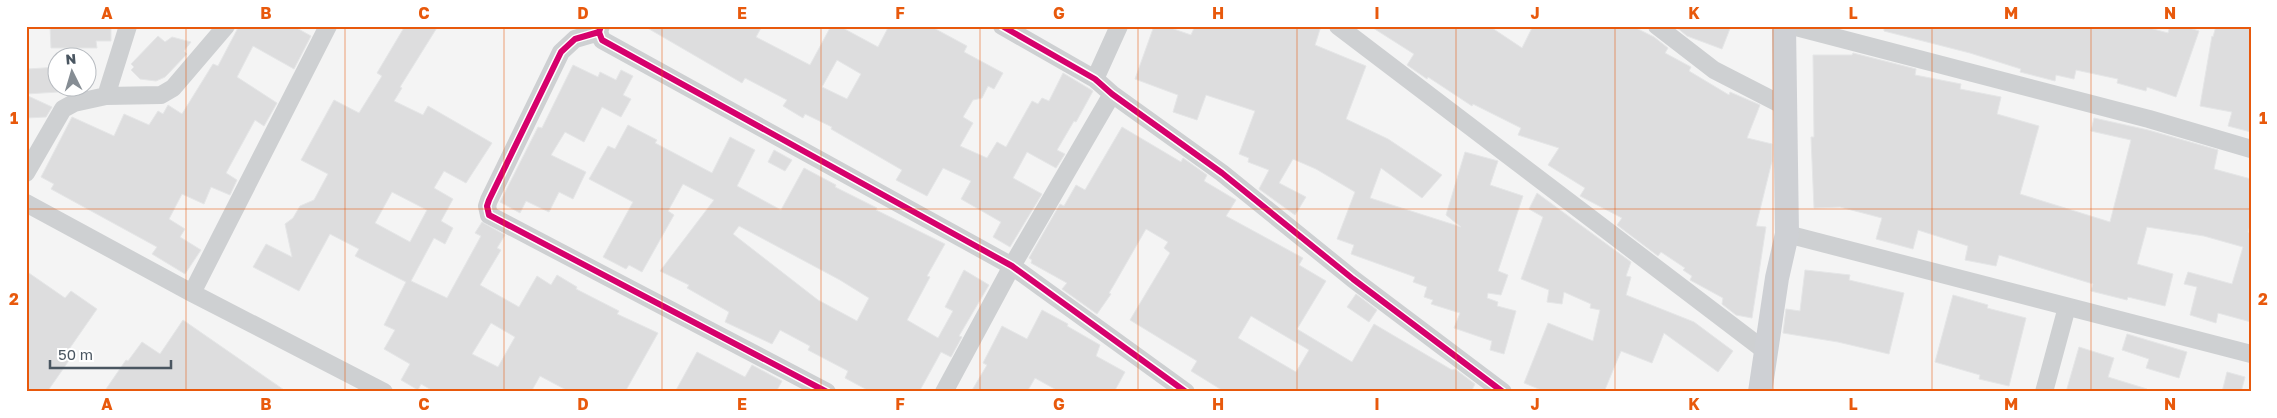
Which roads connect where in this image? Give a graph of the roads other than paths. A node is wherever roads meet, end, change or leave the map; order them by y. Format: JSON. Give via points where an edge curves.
{"nodes":[{"id":1,"x":128,"y":26,"type":"edge"},
{"id":2,"x":226,"y":26,"type":"edge"},
{"id":3,"x":328,"y":26,"type":"edge"},
{"id":4,"x":1002,"y":26,"type":"edge"},
{"id":5,"x":1119,"y":26,"type":"edge"},
{"id":6,"x":1338,"y":26,"type":"edge"},
{"id":7,"x":1657,"y":26,"type":"edge"},
{"id":8,"x":1784,"y":26,"type":"edge"},
{"id":9,"x":1792,"y":26,"type":"edge"},
{"id":10,"x":600,"y":29,"type":"edge"},
{"id":11,"x":1095,"y":79,"type":"junction"},
{"id":12,"x":1112,"y":94,"type":"junction"},
{"id":13,"x":106,"y":96,"type":"junction"},
{"id":14,"x":1786,"y":107,"type":"junction"},
{"id":15,"x":2251,"y":149,"type":"edge"},
{"id":16,"x":26,"y":173,"type":"edge"},
{"id":17,"x":26,"y":203,"type":"edge"},
{"id":18,"x":1787,"y":234,"type":"junction"},
{"id":19,"x":1012,"y":266,"type":"junction"},
{"id":20,"x":192,"y":293,"type":"junction"},
{"id":21,"x":2067,"y":307,"type":"junction"},
{"id":22,"x":1768,"y":353,"type":"junction"},
{"id":23,"x":2251,"y":354,"type":"edge"},
{"id":24,"x":365,"y":387,"type":"edge"},
{"id":25,"x":384,"y":392,"type":"edge"},
{"id":26,"x":827,"y":392,"type":"edge"},
{"id":27,"x":944,"y":392,"type":"edge"},
{"id":28,"x":1186,"y":392,"type":"edge"},
{"id":29,"x":1503,"y":392,"type":"edge"},
{"id":30,"x":1760,"y":392,"type":"edge"},
{"id":31,"x":2044,"y":392,"type":"edge"}],
"edges":[{"from":1,"to":13,"type":"street"},
{"from":2,"to":13,"type":"street","via":[[174,88],[161,95]]},
{"from":3,"to":20,"type":"street"},
{"from":4,"to":11,"type":"street"},
{"from":5,"to":11,"type":"street"},
{"from":6,"to":22,"type":"street"},
{"from":7,"to":14,"type":"street","via":[[1714,70]]},
{"from":8,"to":14,"type":"street"},
{"from":9,"to":15,"type":"street","via":[[2149,119]]},
{"from":10,"to":19,"type":"street","via":[[602,40]]},
{"from":10,"to":26,"type":"street","via":[[575,39],[561,52],[489,200],[489,214]]},
{"from":11,"to":12,"type":"street"},
{"from":12,"to":19,"type":"street"},
{"from":12,"to":29,"type":"street","via":[[1222,173],[1353,279]]},
{"from":13,"to":16,"type":"street","via":[[74,103],[63,109]]},
{"from":14,"to":18,"type":"street"},
{"from":17,"to":20,"type":"street"},
{"from":18,"to":21,"type":"street"},
{"from":18,"to":22,"type":"street","via":[[1777,278]]},
{"from":19,"to":27,"type":"street"},
{"from":19,"to":28,"type":"street"},
{"from":20,"to":24,"type":"street"},
{"from":21,"to":23,"type":"street"},
{"from":21,"to":31,"type":"street"},
{"from":22,"to":30,"type":"street"},
{"from":24,"to":25,"type":"street"}]}
